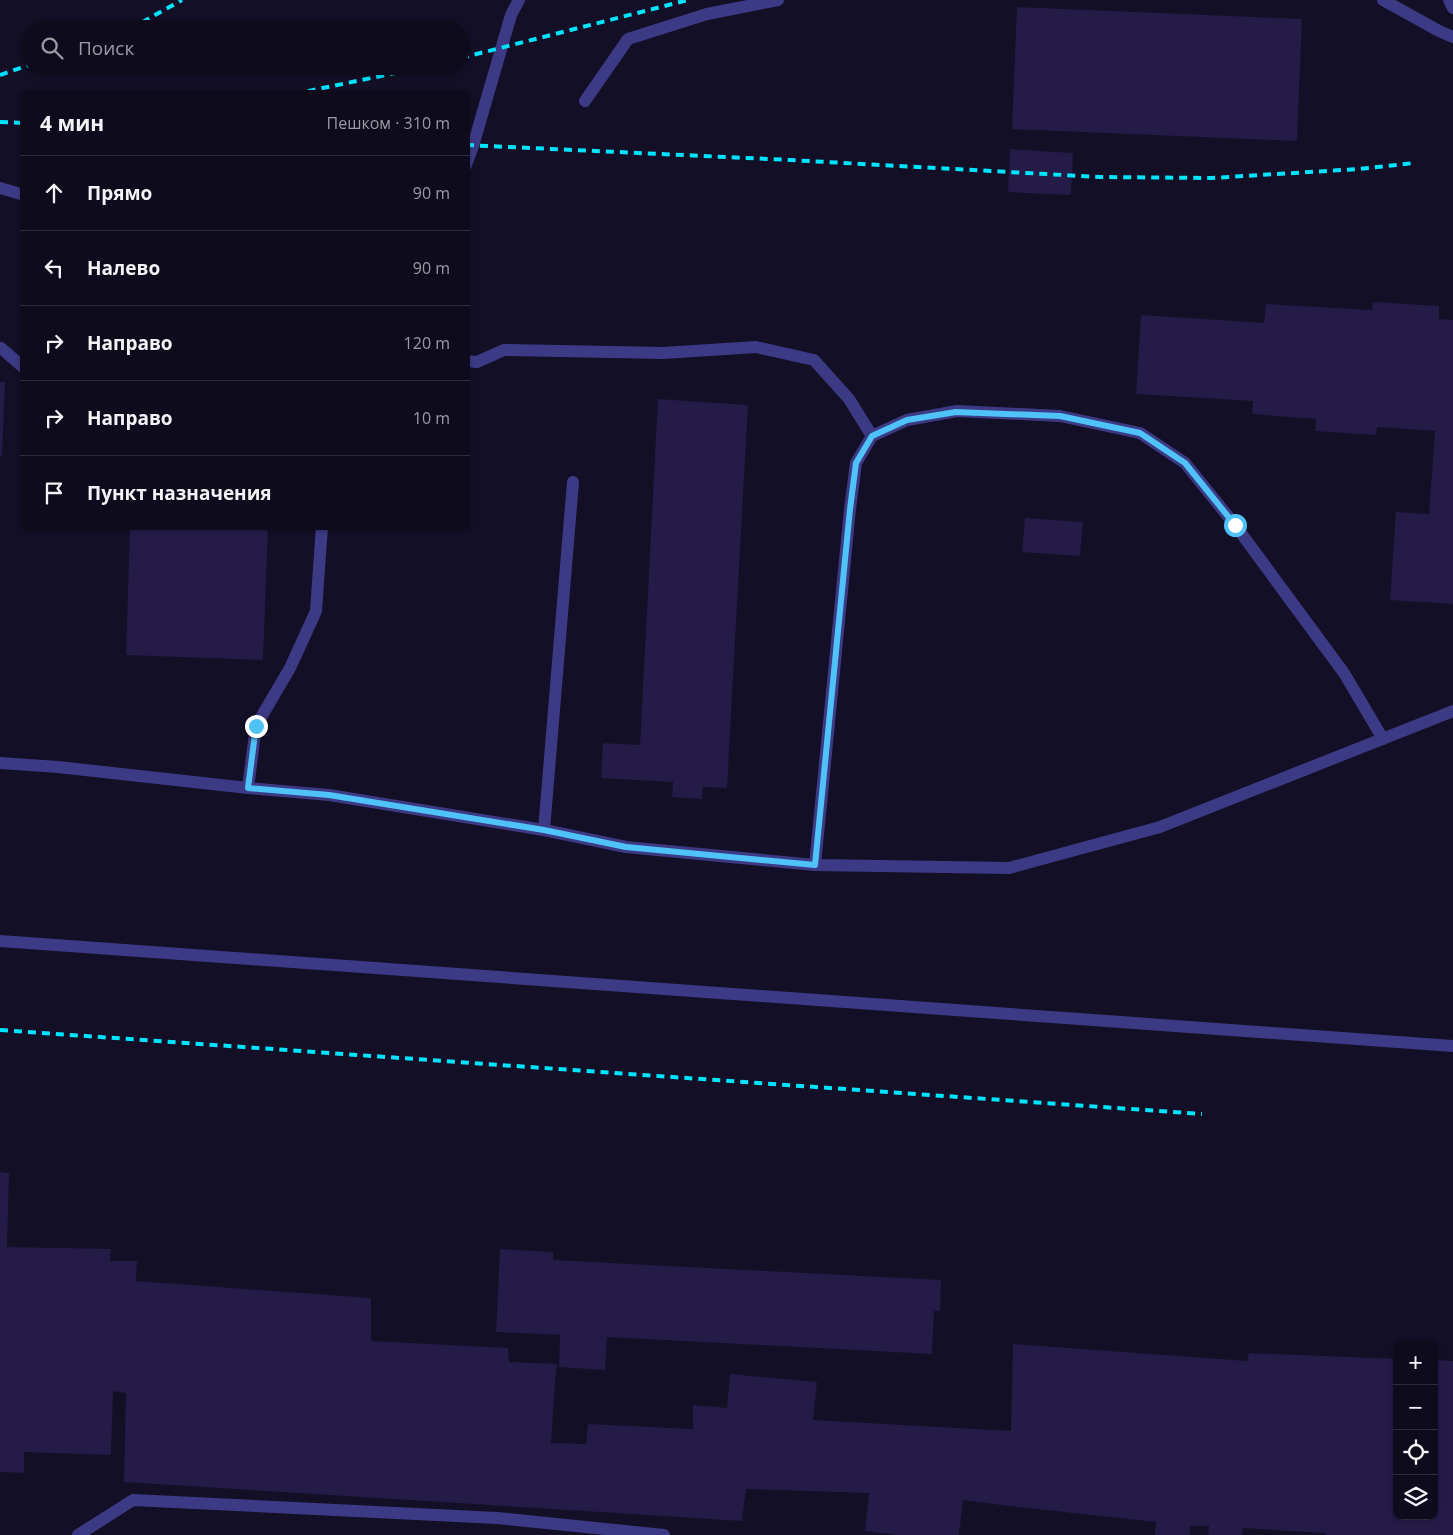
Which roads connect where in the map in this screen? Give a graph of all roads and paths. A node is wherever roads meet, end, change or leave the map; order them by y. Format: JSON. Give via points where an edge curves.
{"nodes":[{"id":1,"x":519,"y":0,"type":"edge"},
{"id":2,"x":778,"y":0,"type":"edge"},
{"id":3,"x":1383,"y":0,"type":"edge"},
{"id":4,"x":1449,"y":0,"type":"edge"},
{"id":5,"x":1453,"y":8,"type":"edge"},
{"id":6,"x":1453,"y":37,"type":"edge"},
{"id":7,"x":584,"y":101,"type":"dead end"},
{"id":8,"x":470,"y":156,"type":"edge"},
{"id":9,"x":0,"y":188,"type":"edge"},
{"id":10,"x":20,"y":194,"type":"edge"},
{"id":11,"x":1,"y":348,"type":"edge"},
{"id":12,"x":470,"y":362,"type":"edge"},
{"id":13,"x":20,"y":365,"type":"edge"},
{"id":14,"x":872,"y":436,"type":"junction"},
{"id":15,"x":573,"y":482,"type":"dead end"},
{"id":16,"x":322,"y":530,"type":"edge"},
{"id":17,"x":1453,"y":711,"type":"edge"},
{"id":18,"x":1383,"y":739,"type":"junction"},
{"id":19,"x":0,"y":763,"type":"edge"},
{"id":20,"x":248,"y":788,"type":"junction"},
{"id":21,"x":544,"y":830,"type":"junction"},
{"id":22,"x":815,"y":865,"type":"junction"},
{"id":23,"x":0,"y":941,"type":"edge"},
{"id":24,"x":1453,"y":1046,"type":"edge"},
{"id":25,"x":78,"y":1535,"type":"edge"},
{"id":26,"x":664,"y":1535,"type":"edge"}],
"edges":[{"from":1,"to":8,"type":"lane","via":[[511,15]]},
{"from":2,"to":7,"type":"lane","via":[[707,14],[628,40]]},
{"from":3,"to":6,"type":"lane"},
{"from":4,"to":5,"type":"lane"},
{"from":9,"to":10,"type":"lane"},
{"from":11,"to":13,"type":"lane"},
{"from":12,"to":14,"type":"lane","via":[[504,350],[663,353],[756,347],[814,360],[849,399]]},
{"from":14,"to":18,"type":"lane","via":[[907,420],[956,412],[1060,416],[1140,433],[1185,463],[1235,525],[1344,673]]},
{"from":14,"to":22,"type":"lane","via":[[856,463]]},
{"from":15,"to":21,"type":"lane"},
{"from":16,"to":20,"type":"lane","via":[[316,611],[290,668],[256,726]]},
{"from":17,"to":18,"type":"lane"},
{"from":18,"to":22,"type":"lane","via":[[1160,827],[1009,868]]},
{"from":19,"to":20,"type":"lane"},
{"from":20,"to":21,"type":"lane","via":[[329,795]]},
{"from":21,"to":22,"type":"lane","via":[[626,847]]},
{"from":23,"to":24,"type":"lane"},
{"from":25,"to":26,"type":"lane","via":[[133,1500],[497,1518]]}]}
